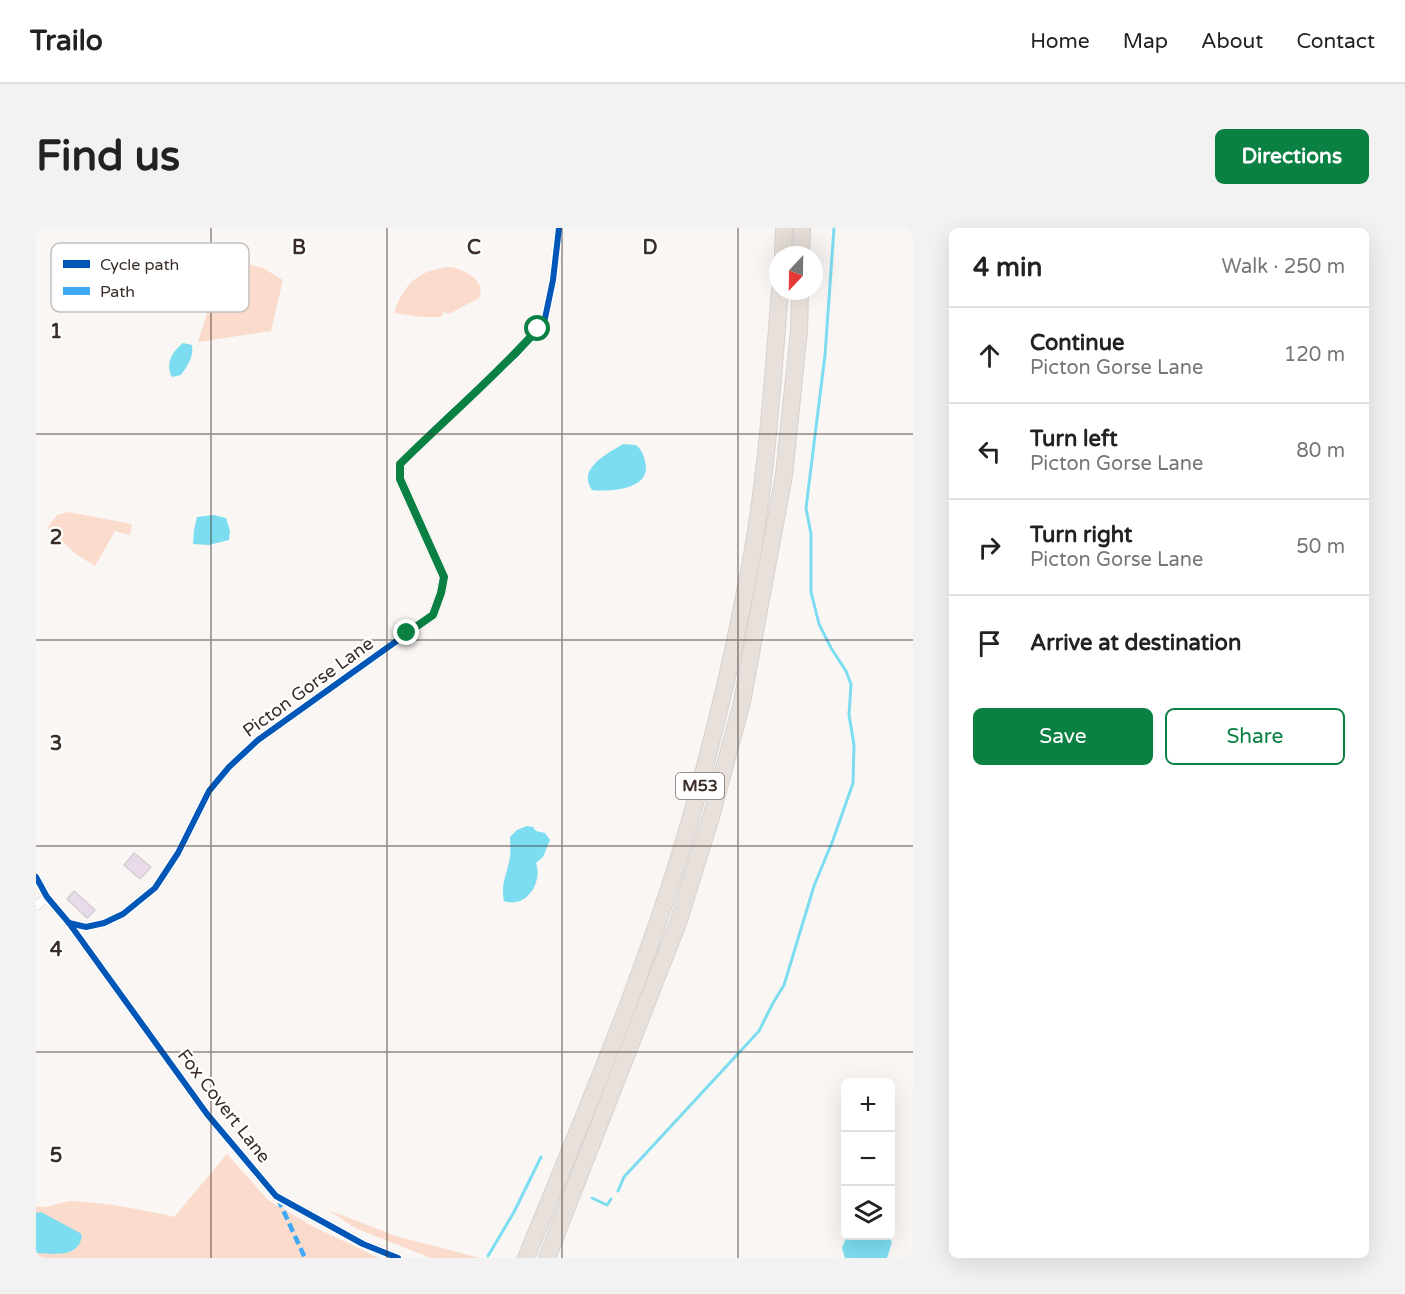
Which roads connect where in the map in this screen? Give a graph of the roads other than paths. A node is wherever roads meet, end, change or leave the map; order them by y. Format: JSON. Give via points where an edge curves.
{"nodes":[{"id":1,"x":559,"y":228,"type":"edge"},
{"id":2,"x":784,"y":228,"type":"edge"},
{"id":3,"x":802,"y":228,"type":"edge"},
{"id":4,"x":783,"y":246,"type":"edge"},
{"id":5,"x":801,"y":246,"type":"edge"},
{"id":6,"x":779,"y":300,"type":"edge"},
{"id":7,"x":800,"y":300,"type":"edge"},
{"id":8,"x":36,"y":877,"type":"edge"},
{"id":9,"x":47,"y":897,"type":"junction"},
{"id":10,"x":36,"y":906,"type":"edge"},
{"id":11,"x":69,"y":922,"type":"junction"},
{"id":12,"x":398,"y":1258,"type":"edge"},
{"id":13,"x":526,"y":1258,"type":"edge"},
{"id":14,"x":548,"y":1258,"type":"edge"}],
"edges":[{"from":1,"to":11,"type":"street","name":"Picton Gorse Lane","via":[[544,322],[517,353],[400,464],[400,479],[444,577],[433,615],[258,740],[229,767],[209,791],[178,853],[155,888],[123,914],[104,923],[86,927]]},
{"from":2,"to":4,"type":"highway"},
{"from":3,"to":5,"type":"highway"},
{"from":6,"to":13,"type":"highway","number":"M53","via":[[760,500],[747,581],[703,774],[667,894]]},
{"from":7,"to":14,"type":"highway","number":"M53","via":[[784,475],[742,702],[678,923]]},
{"from":8,"to":9,"type":"street","name":"Fox Covert Lane"},
{"from":9,"to":10,"type":"street"},
{"from":9,"to":11,"type":"street","name":"Fox Covert Lane"},
{"from":11,"to":12,"type":"street","name":"Fox Covert Lane","via":[[207,1114],[276,1196],[363,1244]]}]}
